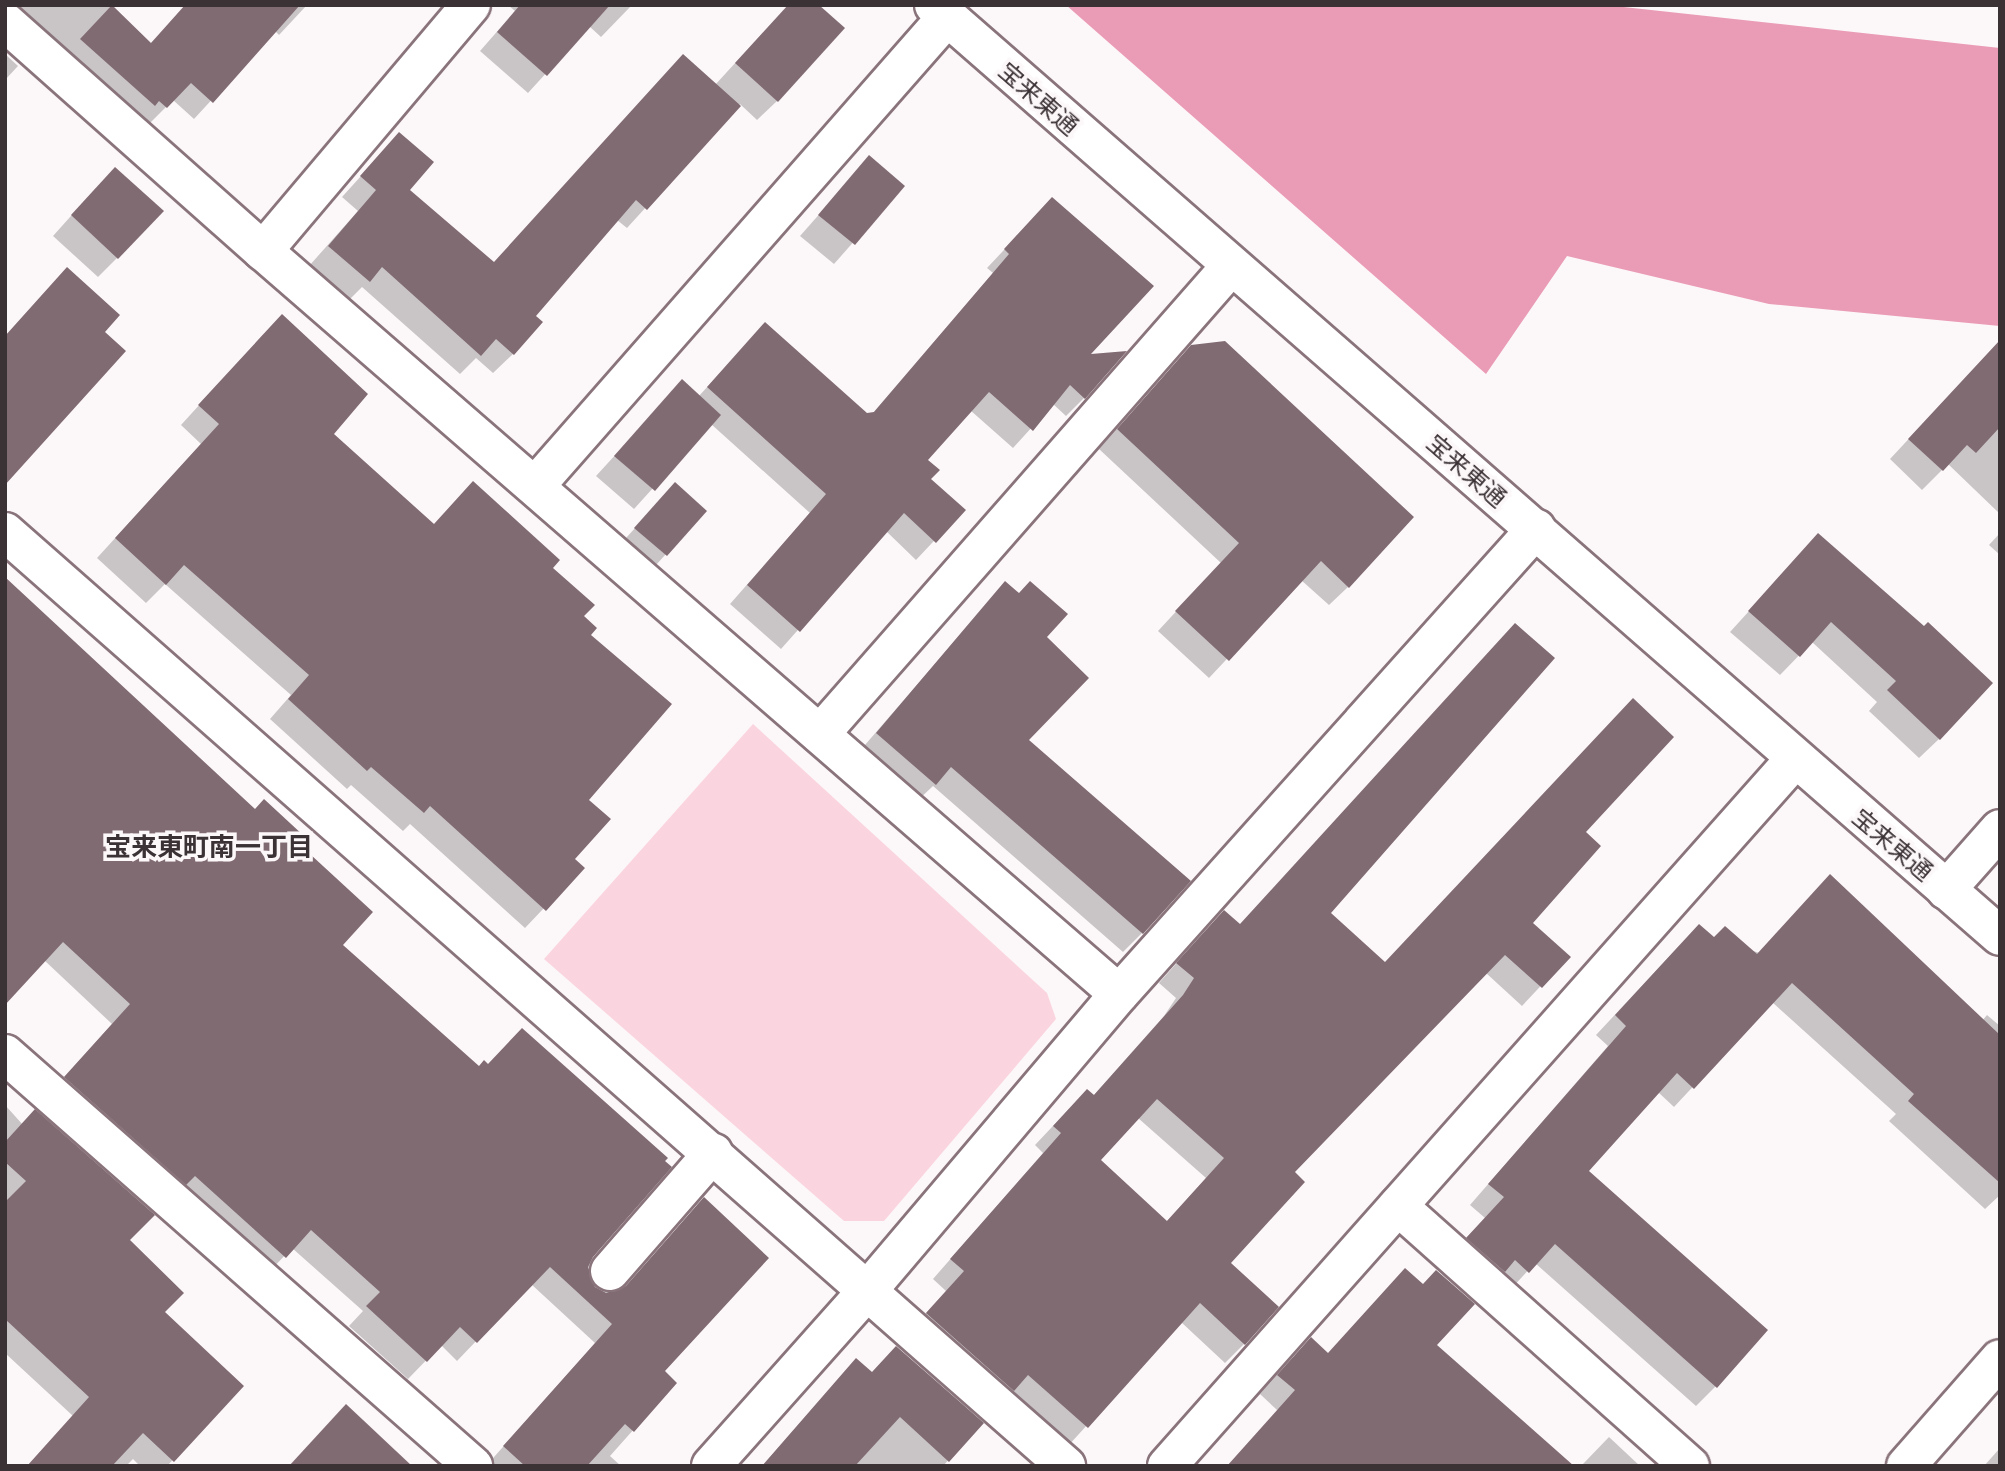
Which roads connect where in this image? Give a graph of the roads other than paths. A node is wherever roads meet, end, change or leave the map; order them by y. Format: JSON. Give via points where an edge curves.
{"nodes":[{"id":1,"x":471,"y":5,"type":"edge"},
{"id":2,"x":940,"y":11,"type":"edge"},
{"id":3,"x":5,"y":22,"type":"edge"},
{"id":4,"x":262,"y":251,"type":"junction"},
{"id":5,"x":1231,"y":266,"type":"junction"},
{"id":6,"x":536,"y":485,"type":"junction"},
{"id":7,"x":1536,"y":529,"type":"junction"},
{"id":8,"x":5,"y":532,"type":"edge"},
{"id":9,"x":820,"y":734,"type":"junction"},
{"id":10,"x":1794,"y":760,"type":"junction"},
{"id":11,"x":2000,"y":829,"type":"edge"},
{"id":12,"x":1946,"y":890,"type":"junction"},
{"id":13,"x":2000,"y":936,"type":"edge"},
{"id":14,"x":1119,"y":994,"type":"junction"},
{"id":15,"x":5,"y":1054,"type":"edge"},
{"id":16,"x":713,"y":1153,"type":"junction"},
{"id":17,"x":1398,"y":1206,"type":"junction"},
{"id":18,"x":610,"y":1270,"type":"dead end"},
{"id":19,"x":868,"y":1290,"type":"junction"},
{"id":20,"x":2000,"y":1359,"type":"edge"},
{"id":21,"x":472,"y":1466,"type":"edge"},
{"id":22,"x":710,"y":1466,"type":"edge"},
{"id":23,"x":1066,"y":1466,"type":"edge"},
{"id":24,"x":1167,"y":1466,"type":"edge"},
{"id":25,"x":1690,"y":1466,"type":"edge"},
{"id":26,"x":1906,"y":1466,"type":"edge"}],
"edges":[{"from":1,"to":4,"type":"street"},
{"from":2,"to":5,"type":"street","name":"宝来東通"},
{"from":2,"to":6,"type":"street"},
{"from":3,"to":4,"type":"street"},
{"from":4,"to":6,"type":"street"},
{"from":5,"to":7,"type":"street","name":"宝来東通"},
{"from":5,"to":9,"type":"street"},
{"from":6,"to":9,"type":"street"},
{"from":7,"to":10,"type":"street","name":"宝来東通"},
{"from":7,"to":14,"type":"street"},
{"from":8,"to":16,"type":"street"},
{"from":9,"to":14,"type":"street"},
{"from":10,"to":12,"type":"street","name":"宝来東通"},
{"from":10,"to":17,"type":"street"},
{"from":11,"to":12,"type":"street"},
{"from":12,"to":13,"type":"street","name":"宝来東通"},
{"from":14,"to":19,"type":"street"},
{"from":15,"to":21,"type":"street"},
{"from":16,"to":18,"type":"street"},
{"from":16,"to":19,"type":"street"},
{"from":17,"to":24,"type":"street"},
{"from":17,"to":25,"type":"street"},
{"from":19,"to":22,"type":"street"},
{"from":19,"to":23,"type":"street"},
{"from":20,"to":26,"type":"street"}]}
